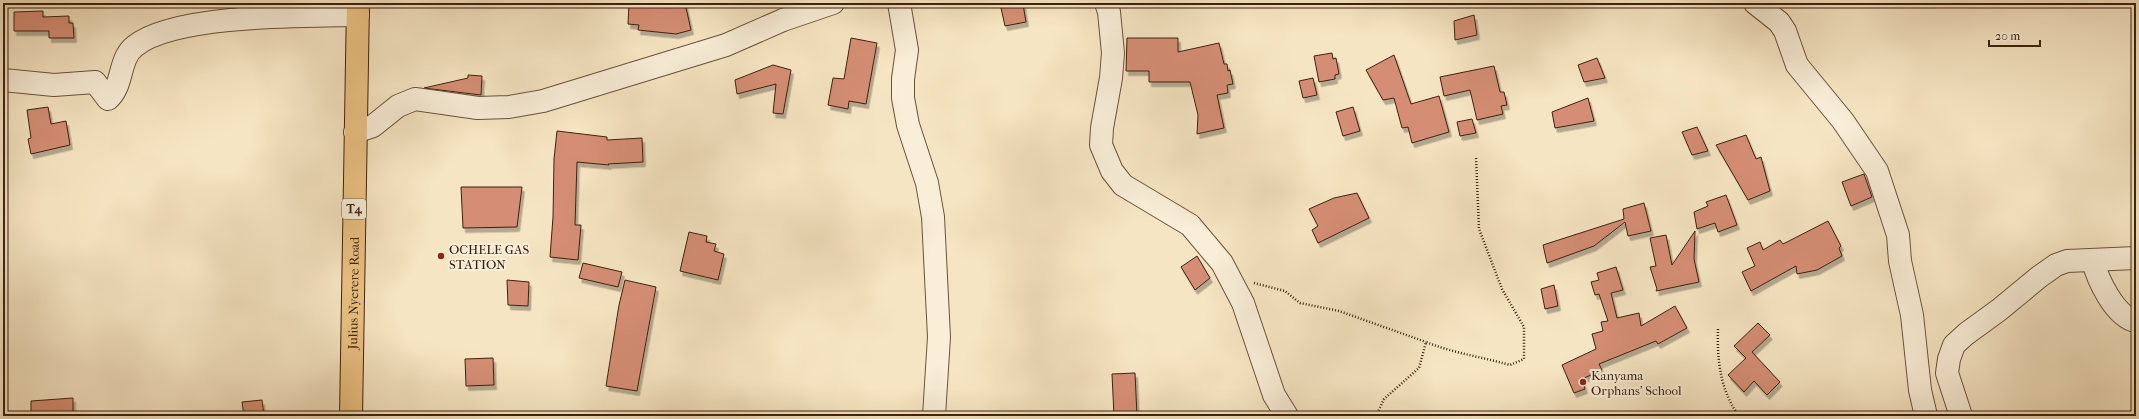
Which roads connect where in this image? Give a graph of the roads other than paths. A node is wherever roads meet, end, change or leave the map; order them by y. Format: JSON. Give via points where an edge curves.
{"nodes":[{"id":1,"x":833,"y":3,"type":"edge"},
{"id":2,"x":899,"y":3,"type":"edge"},
{"id":3,"x":1106,"y":3,"type":"edge"},
{"id":4,"x":1755,"y":3,"type":"edge"},
{"id":5,"x":358,"y":9,"type":"edge"},
{"id":6,"x":3,"y":80,"type":"edge"},
{"id":7,"x":355,"y":132,"type":"junction"},
{"id":8,"x":2136,"y":258,"type":"edge"},
{"id":9,"x":2093,"y":260,"type":"junction"},
{"id":10,"x":2136,"y":321,"type":"edge"},
{"id":11,"x":351,"y":416,"type":"edge"},
{"id":12,"x":934,"y":416,"type":"edge"},
{"id":13,"x":1287,"y":416,"type":"edge"},
{"id":14,"x":1926,"y":416,"type":"edge"},
{"id":15,"x":1961,"y":416,"type":"edge"}],
"edges":[{"from":1,"to":7,"type":"street","via":[[783,20],[726,45],[543,101],[509,107],[478,108],[415,99],[398,106],[373,126]]},
{"from":2,"to":12,"type":"street","via":[[907,50],[903,98],[908,125],[927,182],[933,217],[939,337]]},
{"from":3,"to":13,"type":"street","via":[[1113,53],[1101,145],[1112,171],[1123,185],[1190,225],[1222,263],[1243,303],[1274,395]]},
{"from":4,"to":14,"type":"street","via":[[1779,22],[1785,31],[1797,65],[1843,121],[1877,171],[1898,235]]},
{"from":5,"to":6,"type":"street","via":[[218,21],[163,32],[139,43],[129,52],[117,89],[108,99],[95,82],[54,85]]},
{"from":5,"to":7,"type":"highway","name":"Julius Nyerere Road","number":"T4"},
{"from":7,"to":11,"type":"highway","name":"Julius Nyerere Road","number":"T4"},
{"from":8,"to":9,"type":"street"},
{"from":9,"to":10,"type":"street","via":[[2096,273],[2117,308]]},
{"from":9,"to":15,"type":"street","via":[[2067,261],[2056,265],[1954,345],[1947,373]]}]}
